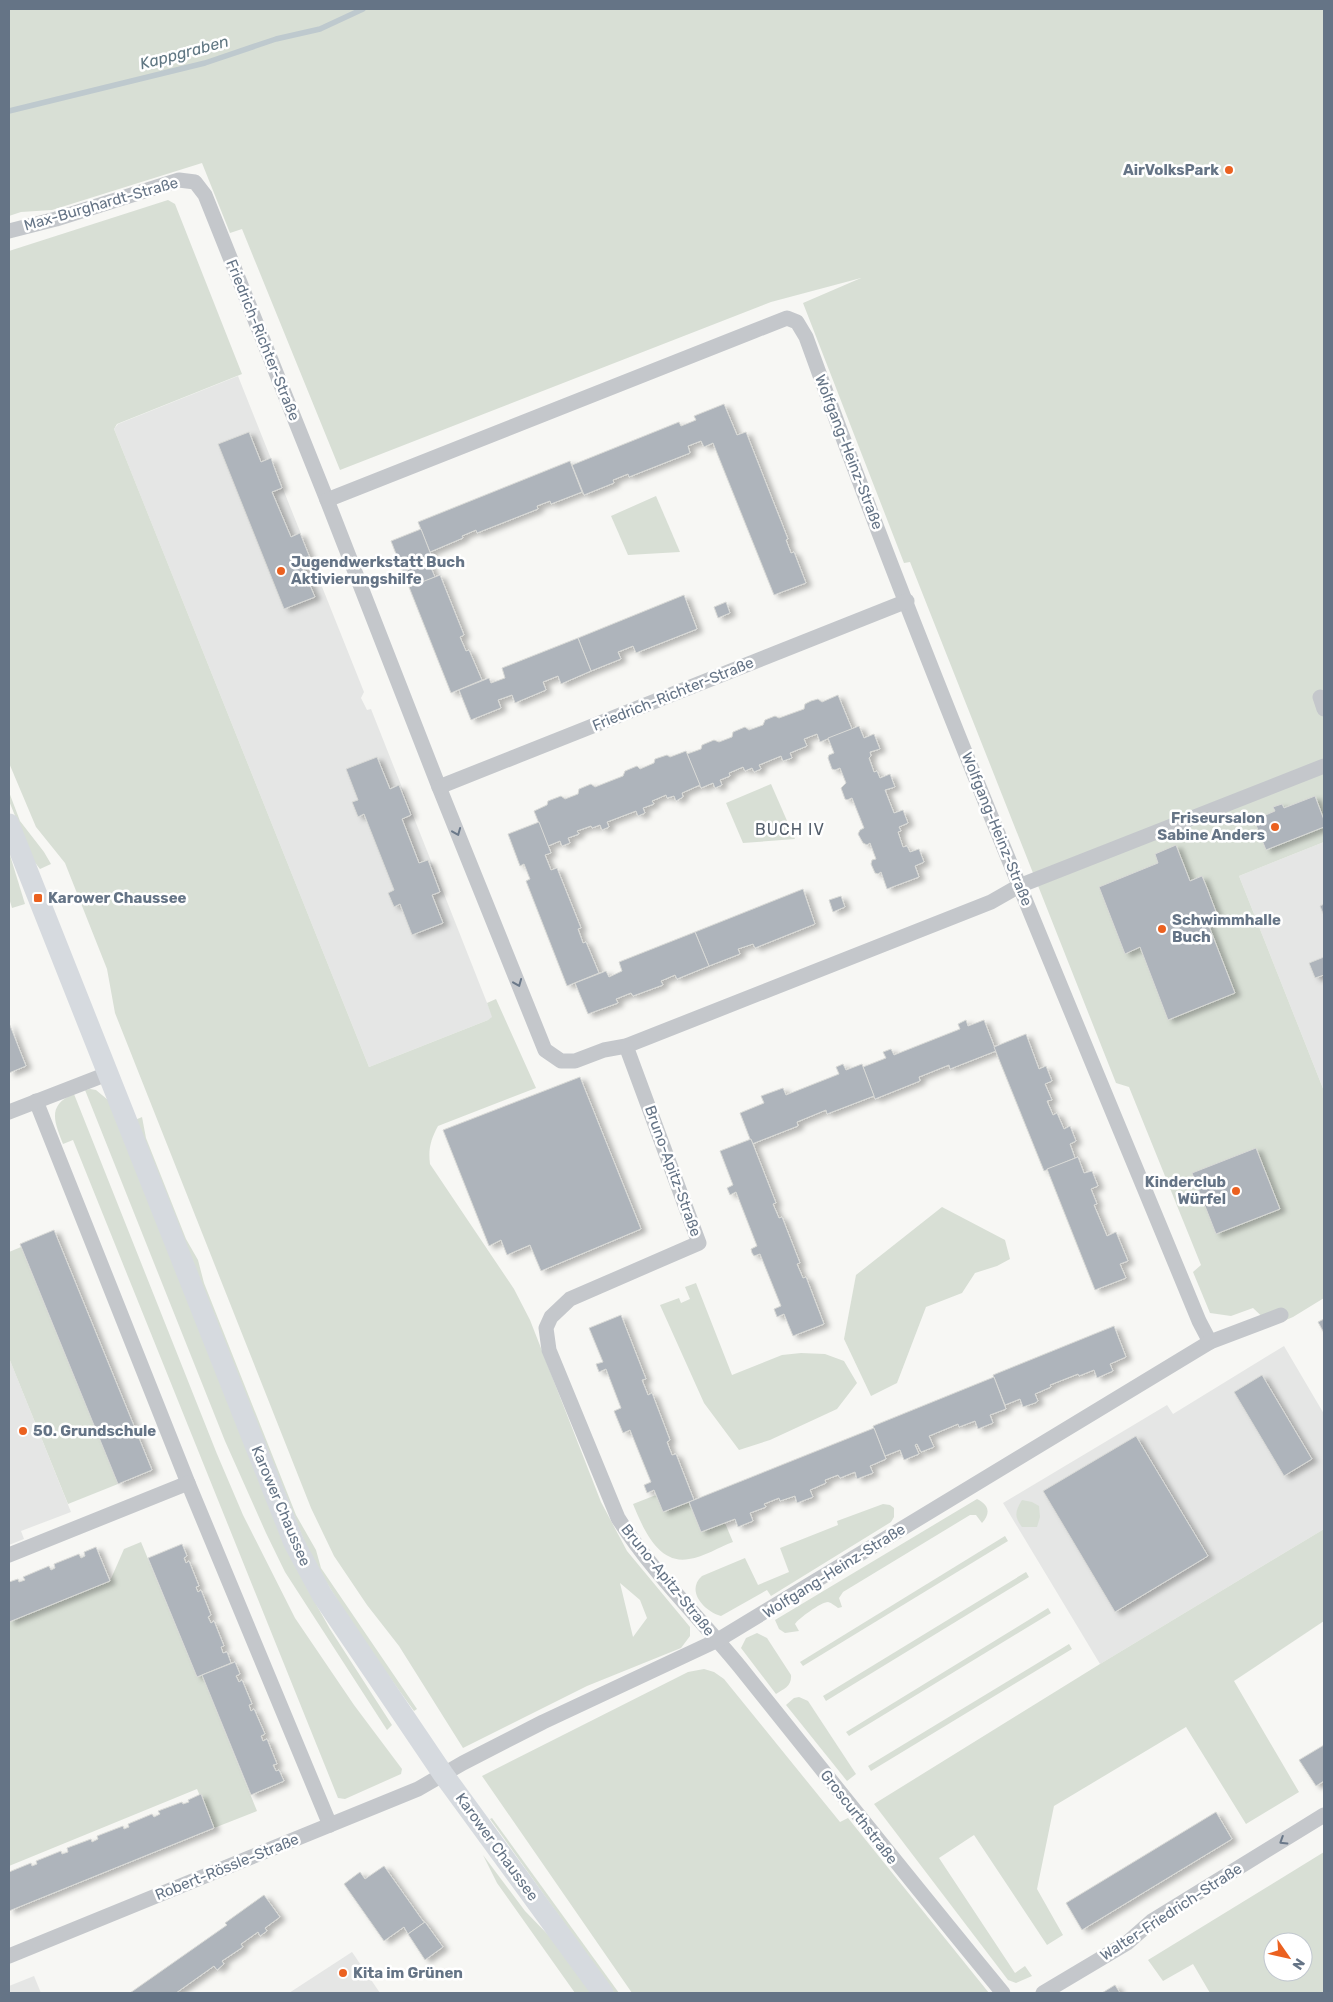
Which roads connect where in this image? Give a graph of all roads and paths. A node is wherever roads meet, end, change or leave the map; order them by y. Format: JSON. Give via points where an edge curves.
{"nodes":[{"id":1,"x":194,"y":182,"type":"joint"},
{"id":2,"x":9,"y":231,"type":"edge"},
{"id":3,"x":327,"y":500,"type":"junction"},
{"id":4,"x":907,"y":601,"type":"junction"},
{"id":5,"x":1324,"y":766,"type":"edge"},
{"id":6,"x":439,"y":787,"type":"junction"},
{"id":7,"x":9,"y":824,"type":"edge"},
{"id":8,"x":1019,"y":886,"type":"junction"},
{"id":9,"x":626,"y":1046,"type":"junction"},
{"id":10,"x":107,"y":1074,"type":"junction"},
{"id":11,"x":36,"y":1102,"type":"junction"},
{"id":12,"x":9,"y":1112,"type":"edge"},
{"id":13,"x":1280,"y":1315,"type":"dead end"},
{"id":14,"x":1210,"y":1342,"type":"junction"},
{"id":15,"x":188,"y":1483,"type":"junction"},
{"id":16,"x":9,"y":1555,"type":"edge"},
{"id":17,"x":718,"y":1640,"type":"junction"},
{"id":18,"x":443,"y":1774,"type":"junction"},
{"id":19,"x":1324,"y":1815,"type":"edge"},
{"id":20,"x":330,"y":1825,"type":"junction"},
{"id":21,"x":9,"y":1956,"type":"edge"},
{"id":22,"x":603,"y":1993,"type":"edge"},
{"id":23,"x":1002,"y":1993,"type":"edge"},
{"id":24,"x":1043,"y":1993,"type":"edge"}],
"edges":[{"from":1,"to":2,"type":"street","name":"Max-Burghardt-Straße","via":[[179,180]]},
{"from":1,"to":3,"type":"street","name":"Friedrich-Richter-Straße","via":[[205,196]]},
{"from":3,"to":4,"type":"street","name":"Wolfgang-Heinz-Straße","via":[[787,318],[798,322],[806,337]]},
{"from":3,"to":6,"type":"street","name":"Friedrich-Richter-Straße"},
{"from":4,"to":6,"type":"street","name":"Friedrich-Richter-Straße"},
{"from":4,"to":8,"type":"street","name":"Wolfgang-Heinz-Straße"},
{"from":5,"to":8,"type":"street"},
{"from":6,"to":9,"type":"street","name":"Friedrich-Richter-Straße","one_way":true,"via":[[545,1050],[561,1060],[575,1061]]},
{"from":7,"to":10,"type":"main road","name":"Karower Chaussee"},
{"from":8,"to":9,"type":"street","via":[[981,906]]},
{"from":8,"to":14,"type":"street","name":"Wolfgang-Heinz-Straße"},
{"from":9,"to":17,"type":"street","name":"Bruno-Apitz-Straße","via":[[699,1243],[570,1299],[550,1317],[546,1341],[618,1518],[633,1542]]},
{"from":10,"to":11,"type":"street"},
{"from":10,"to":18,"type":"main road","name":"Karower Chaussee","via":[[294,1543],[322,1595]]},
{"from":11,"to":12,"type":"street"},
{"from":11,"to":15,"type":"street"},
{"from":13,"to":14,"type":"street","name":"Wolfgang-Heinz-Straße"},
{"from":14,"to":17,"type":"street","name":"Wolfgang-Heinz-Straße"},
{"from":15,"to":16,"type":"street"},
{"from":15,"to":20,"type":"street"},
{"from":17,"to":18,"type":"street","name":"Wolfgang-Heinz-Straße","via":[[542,1722]]},
{"from":17,"to":23,"type":"street","name":"Groscurthstraße"},
{"from":18,"to":20,"type":"street","name":"Robert-Rössle-Straße","via":[[418,1789]]},
{"from":18,"to":22,"type":"main road","name":"Karower Chaussee"},
{"from":19,"to":24,"type":"street","name":"Walter-Friedrich-Straße","one_way":true,"via":[[1152,1921],[1127,1943]]},
{"from":20,"to":21,"type":"street","name":"Robert-Rössle-Straße"}]}
